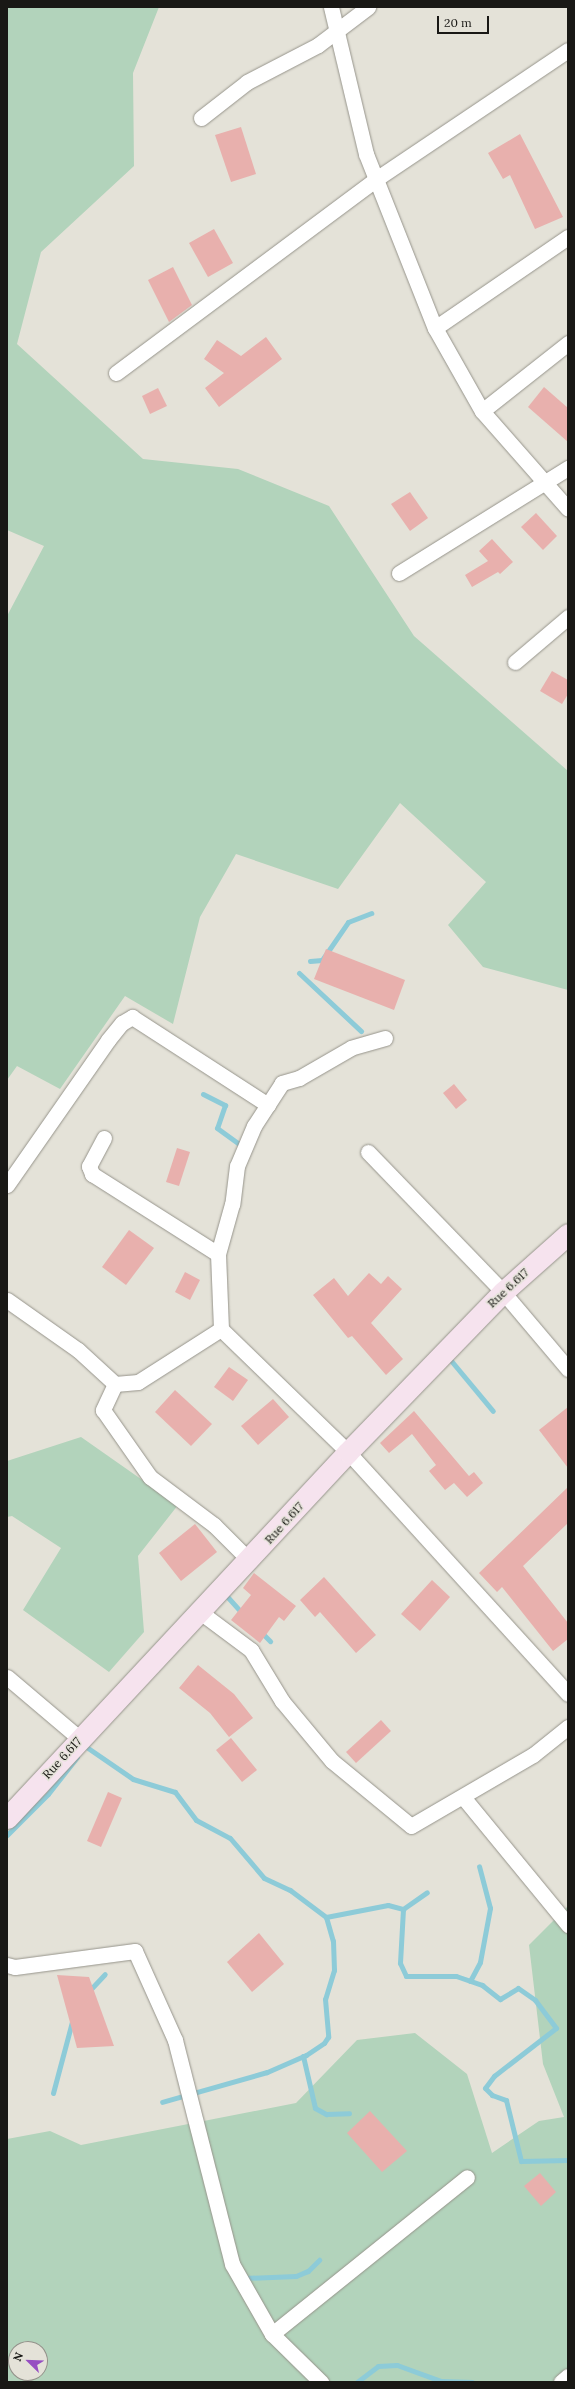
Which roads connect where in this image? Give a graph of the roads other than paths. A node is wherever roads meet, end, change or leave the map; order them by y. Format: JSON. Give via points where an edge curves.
{"nodes":[{"id":1,"x":331,"y":7,"type":"edge"},
{"id":2,"x":368,"y":7,"type":"edge"},
{"id":3,"x":335,"y":32,"type":"junction"},
{"id":4,"x":568,"y":50,"type":"edge"},
{"id":5,"x":201,"y":118,"type":"dead end"},
{"id":6,"x":376,"y":179,"type":"junction"},
{"id":7,"x":568,"y":236,"type":"edge"},
{"id":8,"x":435,"y":328,"type":"junction"},
{"id":9,"x":568,"y":343,"type":"edge"},
{"id":10,"x":116,"y":373,"type":"dead end"},
{"id":11,"x":482,"y":411,"type":"junction"},
{"id":12,"x":568,"y":468,"type":"edge"},
{"id":13,"x":544,"y":482,"type":"junction"},
{"id":14,"x":568,"y":509,"type":"edge"},
{"id":15,"x":399,"y":573,"type":"dead end"},
{"id":16,"x":568,"y":617,"type":"edge"},
{"id":17,"x":516,"y":662,"type":"dead end"},
{"id":18,"x":385,"y":1038,"type":"dead end"},
{"id":19,"x":268,"y":1105,"type":"junction"},
{"id":20,"x":104,"y":1138,"type":"dead end"},
{"id":21,"x":368,"y":1152,"type":"dead end"},
{"id":22,"x":7,"y":1185,"type":"edge"},
{"id":23,"x":568,"y":1234,"type":"edge"},
{"id":24,"x":218,"y":1254,"type":"junction"},
{"id":25,"x":503,"y":1292,"type":"junction"},
{"id":26,"x":7,"y":1300,"type":"edge"},
{"id":27,"x":221,"y":1329,"type":"junction"},
{"id":28,"x":568,"y":1369,"type":"edge"},
{"id":29,"x":115,"y":1384,"type":"junction"},
{"id":30,"x":348,"y":1452,"type":"junction"},
{"id":31,"x":250,"y":1561,"type":"junction"},
{"id":32,"x":200,"y":1612,"type":"junction"},
{"id":33,"x":7,"y":1677,"type":"edge"},
{"id":34,"x":568,"y":1694,"type":"edge"},
{"id":35,"x":568,"y":1727,"type":"edge"},
{"id":36,"x":79,"y":1738,"type":"junction"},
{"id":37,"x":463,"y":1797,"type":"junction"},
{"id":38,"x":7,"y":1818,"type":"edge"},
{"id":39,"x":568,"y":1925,"type":"edge"},
{"id":40,"x":7,"y":1965,"type":"edge"},
{"id":41,"x":467,"y":2177,"type":"dead end"},
{"id":42,"x":272,"y":2334,"type":"junction"},
{"id":43,"x":568,"y":2376,"type":"edge"},
{"id":44,"x":321,"y":2382,"type":"edge"},
{"id":45,"x":562,"y":2382,"type":"edge"}],
"edges":[{"from":1,"to":3,"type":"street"},
{"from":2,"to":3,"type":"street"},
{"from":3,"to":5,"type":"street","via":[[318,45],[246,82]]},
{"from":3,"to":6,"type":"street","via":[[366,154]]},
{"from":4,"to":6,"type":"street"},
{"from":6,"to":8,"type":"street"},
{"from":6,"to":10,"type":"street"},
{"from":7,"to":8,"type":"street"},
{"from":8,"to":11,"type":"street"},
{"from":9,"to":11,"type":"street"},
{"from":11,"to":13,"type":"street"},
{"from":12,"to":13,"type":"street"},
{"from":13,"to":14,"type":"street"},
{"from":13,"to":15,"type":"street"},
{"from":16,"to":17,"type":"street"},
{"from":18,"to":19,"type":"street","via":[[351,1048],[299,1078],[282,1083]]},
{"from":19,"to":22,"type":"street","via":[[132,1017],[122,1023],[108,1040]]},
{"from":19,"to":24,"type":"street","via":[[254,1126],[237,1166],[232,1204]]},
{"from":20,"to":24,"type":"street","via":[[89,1166],[92,1174]]},
{"from":21,"to":25,"type":"street"},
{"from":23,"to":25,"type":"street","name":"Rue 6.617"},
{"from":24,"to":27,"type":"street"},
{"from":25,"to":28,"type":"street"},
{"from":25,"to":30,"type":"street","name":"Rue 6.617"},
{"from":26,"to":29,"type":"street","via":[[78,1350]]},
{"from":27,"to":29,"type":"street","via":[[138,1382]]},
{"from":27,"to":30,"type":"street"},
{"from":29,"to":31,"type":"street","via":[[103,1410],[150,1477],[214,1525]]},
{"from":30,"to":31,"type":"street","name":"Rue 6.617"},
{"from":30,"to":34,"type":"street"},
{"from":31,"to":32,"type":"street","name":"Rue 6.617"},
{"from":32,"to":36,"type":"street","name":"Rue 6.617"},
{"from":32,"to":37,"type":"street","via":[[251,1650],[282,1702],[332,1761],[411,1826]]},
{"from":33,"to":36,"type":"street"},
{"from":35,"to":37,"type":"street","via":[[533,1755]]},
{"from":36,"to":38,"type":"street","name":"Rue 6.617"},
{"from":37,"to":39,"type":"street"},
{"from":40,"to":42,"type":"street","via":[[15,1967],[135,1951],[175,2040],[232,2264]]},
{"from":41,"to":42,"type":"street"},
{"from":42,"to":44,"type":"street"},
{"from":43,"to":45,"type":"street"}]}
